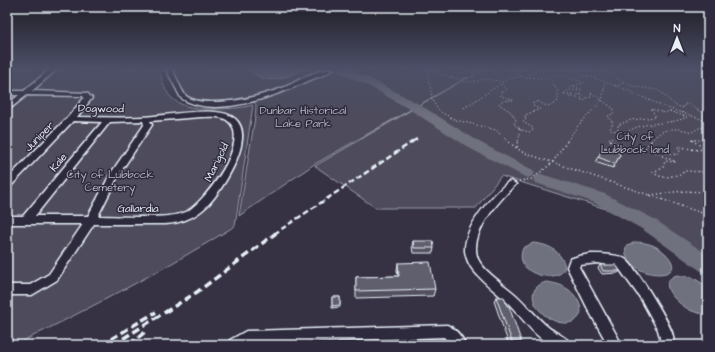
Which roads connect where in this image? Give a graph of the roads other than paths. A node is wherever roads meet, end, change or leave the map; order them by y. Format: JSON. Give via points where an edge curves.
{"nodes":[{"id":1,"x":35,"y":85,"type":"edge"},
{"id":2,"x":177,"y":85,"type":"edge"},
{"id":3,"x":292,"y":85,"type":"edge"},
{"id":4,"x":7,"y":93,"type":"edge"},
{"id":5,"x":26,"y":93,"type":"junction"},
{"id":6,"x":7,"y":109,"type":"edge"},
{"id":7,"x":71,"y":119,"type":"junction"},
{"id":8,"x":108,"y":119,"type":"junction"},
{"id":9,"x":146,"y":119,"type":"junction"},
{"id":10,"x":511,"y":184,"type":"road end"},
{"id":11,"x":7,"y":185,"type":"edge"},
{"id":12,"x":185,"y":217,"type":"joint"},
{"id":13,"x":7,"y":220,"type":"edge"},
{"id":14,"x":26,"y":220,"type":"junction"},
{"id":15,"x":91,"y":220,"type":"junction"},
{"id":16,"x":7,"y":290,"type":"edge"},
{"id":17,"x":241,"y":341,"type":"edge"},
{"id":18,"x":459,"y":345,"type":"edge"},
{"id":19,"x":565,"y":345,"type":"edge"},
{"id":20,"x":615,"y":345,"type":"edge"},
{"id":21,"x":666,"y":345,"type":"edge"}],
"edges":[{"from":1,"to":5,"type":"street"},
{"from":2,"to":3,"type":"street","via":[[183,97],[194,102],[216,104],[255,101]]},
{"from":4,"to":5,"type":"street","name":"Dogwood"},
{"from":5,"to":6,"type":"street"},
{"from":5,"to":7,"type":"street","name":"Dogwood","via":[[85,94],[88,98]]},
{"from":7,"to":8,"type":"street","name":"Dogwood"},
{"from":7,"to":11,"type":"street","name":"Juniper"},
{"from":8,"to":9,"type":"street","name":"Dogwood"},
{"from":8,"to":14,"type":"street","name":"Kale"},
{"from":9,"to":12,"type":"street","name":"Marigold","via":[[200,114],[220,115],[230,118],[238,130],[238,149],[214,192],[196,211]]},
{"from":9,"to":15,"type":"street","via":[[148,125],[115,174]]},
{"from":10,"to":19,"type":"street","via":[[478,223],[471,244],[473,259],[527,316],[556,341]]},
{"from":12,"to":15,"type":"street","name":"Gallardia","via":[[172,220]]},
{"from":13,"to":14,"type":"street","name":"Gallardia"},
{"from":14,"to":15,"type":"street","name":"Gallardia"},
{"from":15,"to":16,"type":"street","via":[[53,277],[32,290]]},
{"from":17,"to":18,"type":"street","via":[[447,331]]},
{"from":20,"to":21,"type":"street","via":[[573,267],[574,262],[578,260],[622,263],[664,328]]}]}
